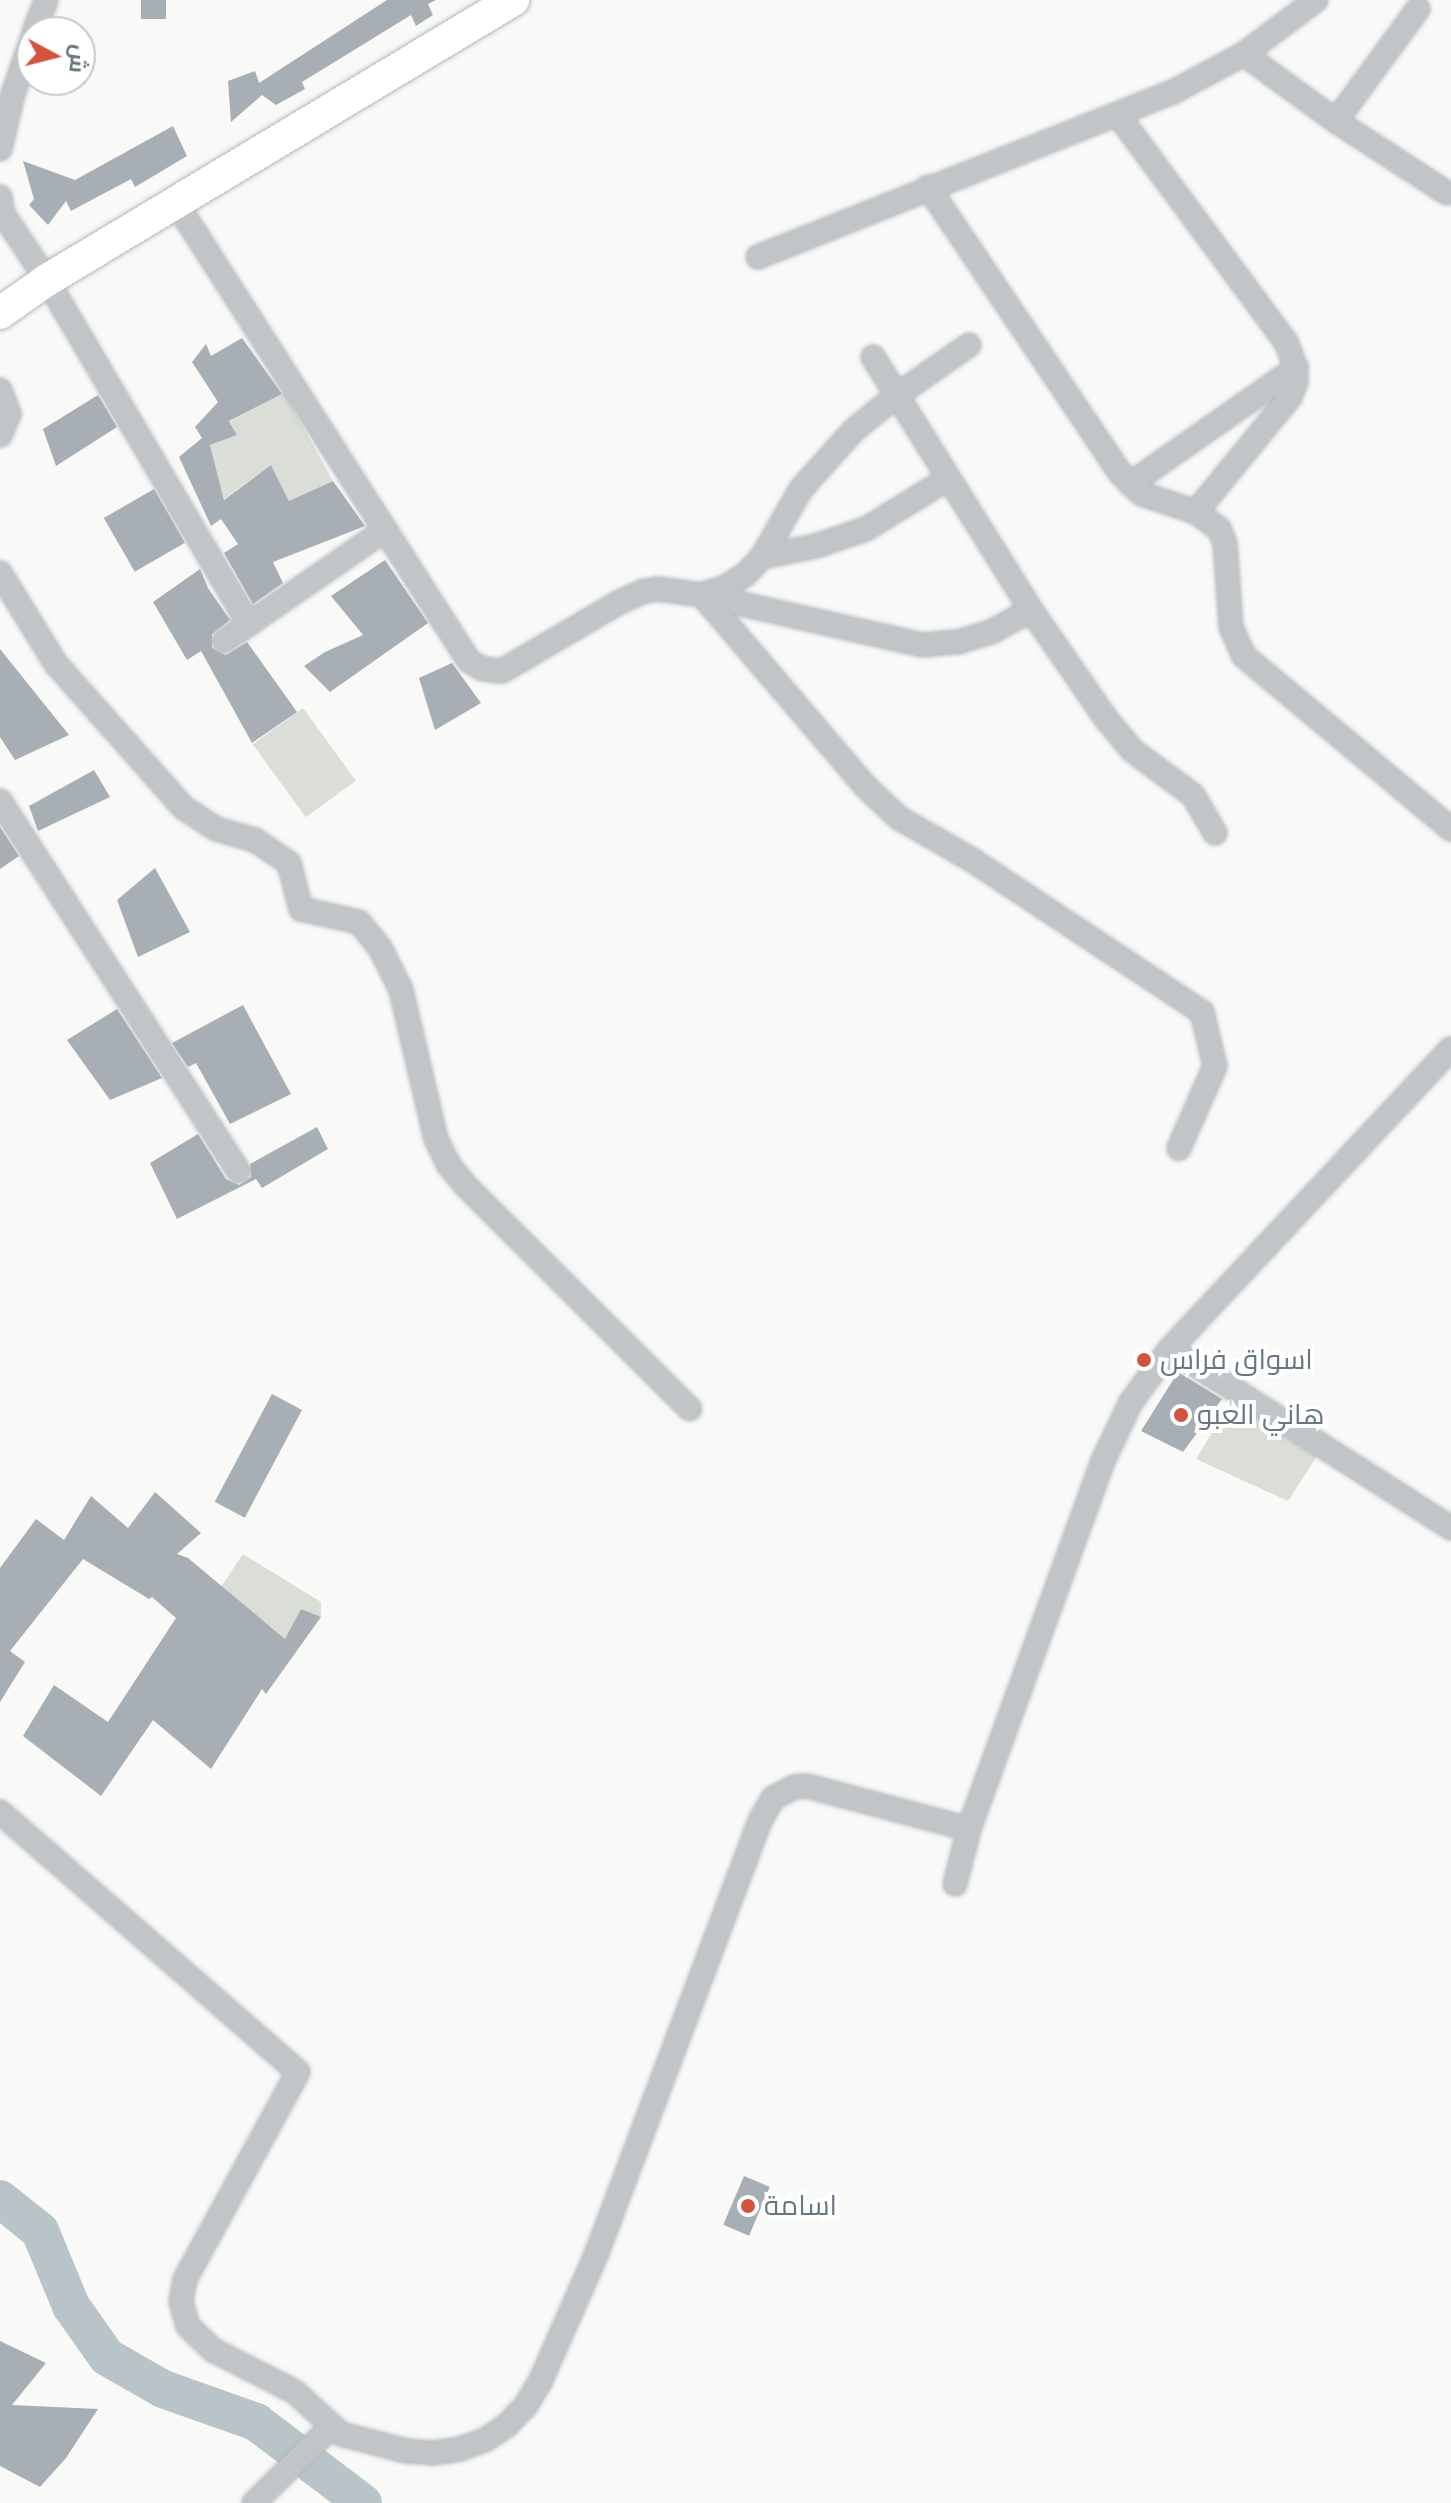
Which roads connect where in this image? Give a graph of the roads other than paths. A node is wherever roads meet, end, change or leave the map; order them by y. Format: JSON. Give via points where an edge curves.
{"nodes":[{"id":1,"x":513,"y":0,"type":"edge"},
{"id":2,"x":1316,"y":0,"type":"edge"},
{"id":3,"x":1418,"y":9,"type":"dead end"},
{"id":4,"x":1244,"y":54,"type":"junction"},
{"id":5,"x":16,"y":75,"type":"edge"},
{"id":6,"x":6,"y":97,"type":"edge"},
{"id":7,"x":1118,"y":115,"type":"junction"},
{"id":8,"x":1336,"y":121,"type":"junction"},
{"id":9,"x":0,"y":149,"type":"edge"},
{"id":10,"x":928,"y":187,"type":"junction"},
{"id":11,"x":1447,"y":193,"type":"dead end"},
{"id":12,"x":0,"y":197,"type":"edge"},
{"id":13,"x":176,"y":203,"type":"junction"},
{"id":14,"x":758,"y":257,"type":"dead end"},
{"id":15,"x":47,"y":280,"type":"junction"},
{"id":16,"x":0,"y":313,"type":"edge"},
{"id":17,"x":969,"y":345,"type":"dead end"},
{"id":18,"x":873,"y":357,"type":"dead end"},
{"id":19,"x":1296,"y":368,"type":"junction"},
{"id":20,"x":0,"y":390,"type":"edge"},
{"id":21,"x":897,"y":395,"type":"junction"},
{"id":22,"x":0,"y":435,"type":"edge"},
{"id":23,"x":949,"y":478,"type":"junction"},
{"id":24,"x":1130,"y":484,"type":"junction"},
{"id":25,"x":1196,"y":512,"type":"junction"},
{"id":26,"x":385,"y":530,"type":"junction"},
{"id":27,"x":762,"y":557,"type":"junction"},
{"id":28,"x":0,"y":573,"type":"edge"},
{"id":29,"x":702,"y":595,"type":"junction"},
{"id":30,"x":1031,"y":610,"type":"junction"},
{"id":31,"x":249,"y":624,"type":"junction"},
{"id":32,"x":224,"y":641,"type":"dead end"},
{"id":33,"x":0,"y":801,"type":"edge"},
{"id":34,"x":1451,"y":829,"type":"edge"},
{"id":35,"x":1215,"y":833,"type":"dead end"},
{"id":36,"x":1450,"y":1050,"type":"edge"},
{"id":37,"x":1179,"y":1148,"type":"dead end"},
{"id":38,"x":238,"y":1171,"type":"dead end"},
{"id":39,"x":1170,"y":1349,"type":"junction"},
{"id":40,"x":690,"y":1409,"type":"dead end"},
{"id":41,"x":1451,"y":1528,"type":"edge"},
{"id":42,"x":0,"y":1812,"type":"edge"},
{"id":43,"x":969,"y":1829,"type":"junction"},
{"id":44,"x":955,"y":1884,"type":"dead end"},
{"id":45,"x":331,"y":2427,"type":"junction"},
{"id":46,"x":254,"y":2503,"type":"edge"}],
"edges":[{"from":1,"to":13,"type":"main road"},
{"from":2,"to":4,"type":"street"},
{"from":3,"to":8,"type":"street"},
{"from":4,"to":7,"type":"street"},
{"from":4,"to":8,"type":"street"},
{"from":5,"to":6,"type":"street"},
{"from":6,"to":9,"type":"street"},
{"from":7,"to":10,"type":"street"},
{"from":7,"to":19,"type":"street","via":[[1286,342]]},
{"from":8,"to":11,"type":"street"},
{"from":10,"to":14,"type":"street"},
{"from":10,"to":24,"type":"street"},
{"from":12,"to":15,"type":"street","via":[[3,214]]},
{"from":13,"to":15,"type":"main road"},
{"from":13,"to":26,"type":"street"},
{"from":15,"to":16,"type":"main road"},
{"from":15,"to":31,"type":"street"},
{"from":17,"to":21,"type":"street"},
{"from":18,"to":21,"type":"street"},
{"from":19,"to":24,"type":"street"},
{"from":19,"to":25,"type":"street","via":[[1290,397]]},
{"from":20,"to":22,"type":"street","via":[[9,414]]},
{"from":21,"to":23,"type":"street"},
{"from":21,"to":27,"type":"street","via":[[825,458]]},
{"from":23,"to":27,"type":"street","via":[[866,529]]},
{"from":23,"to":30,"type":"street"},
{"from":24,"to":25,"type":"street","via":[[1156,501]]},
{"from":25,"to":34,"type":"street","via":[[1209,519],[1225,543],[1231,627],[1244,656]]},
{"from":26,"to":29,"type":"street","via":[[469,661],[483,669],[502,671],[642,592]]},
{"from":26,"to":31,"type":"street"},
{"from":27,"to":29,"type":"street","via":[[726,587]]},
{"from":28,"to":40,"type":"street","via":[[56,664],[184,808],[216,829],[255,840],[289,863],[301,909],[359,922],[401,990],[436,1139],[448,1164]]},
{"from":29,"to":30,"type":"street","via":[[922,645],[958,642],[993,631]]},
{"from":29,"to":37,"type":"street","via":[[865,786],[899,818],[961,852],[1202,1012],[1215,1066]]},
{"from":30,"to":35,"type":"street","via":[[1119,737],[1193,795]]},
{"from":31,"to":32,"type":"street"},
{"from":33,"to":38,"type":"street"},
{"from":36,"to":39,"type":"street"},
{"from":39,"to":41,"type":"street"},
{"from":39,"to":43,"type":"street","via":[[1113,1434]]},
{"from":42,"to":45,"type":"street","via":[[298,2072],[185,2279],[181,2302],[188,2326],[203,2344],[295,2392]]},
{"from":43,"to":44,"type":"street"},
{"from":43,"to":45,"type":"street","via":[[807,1786],[773,1798],[596,2255],[526,2405],[485,2440],[433,2453],[351,2439]]},
{"from":45,"to":46,"type":"street"}]}
